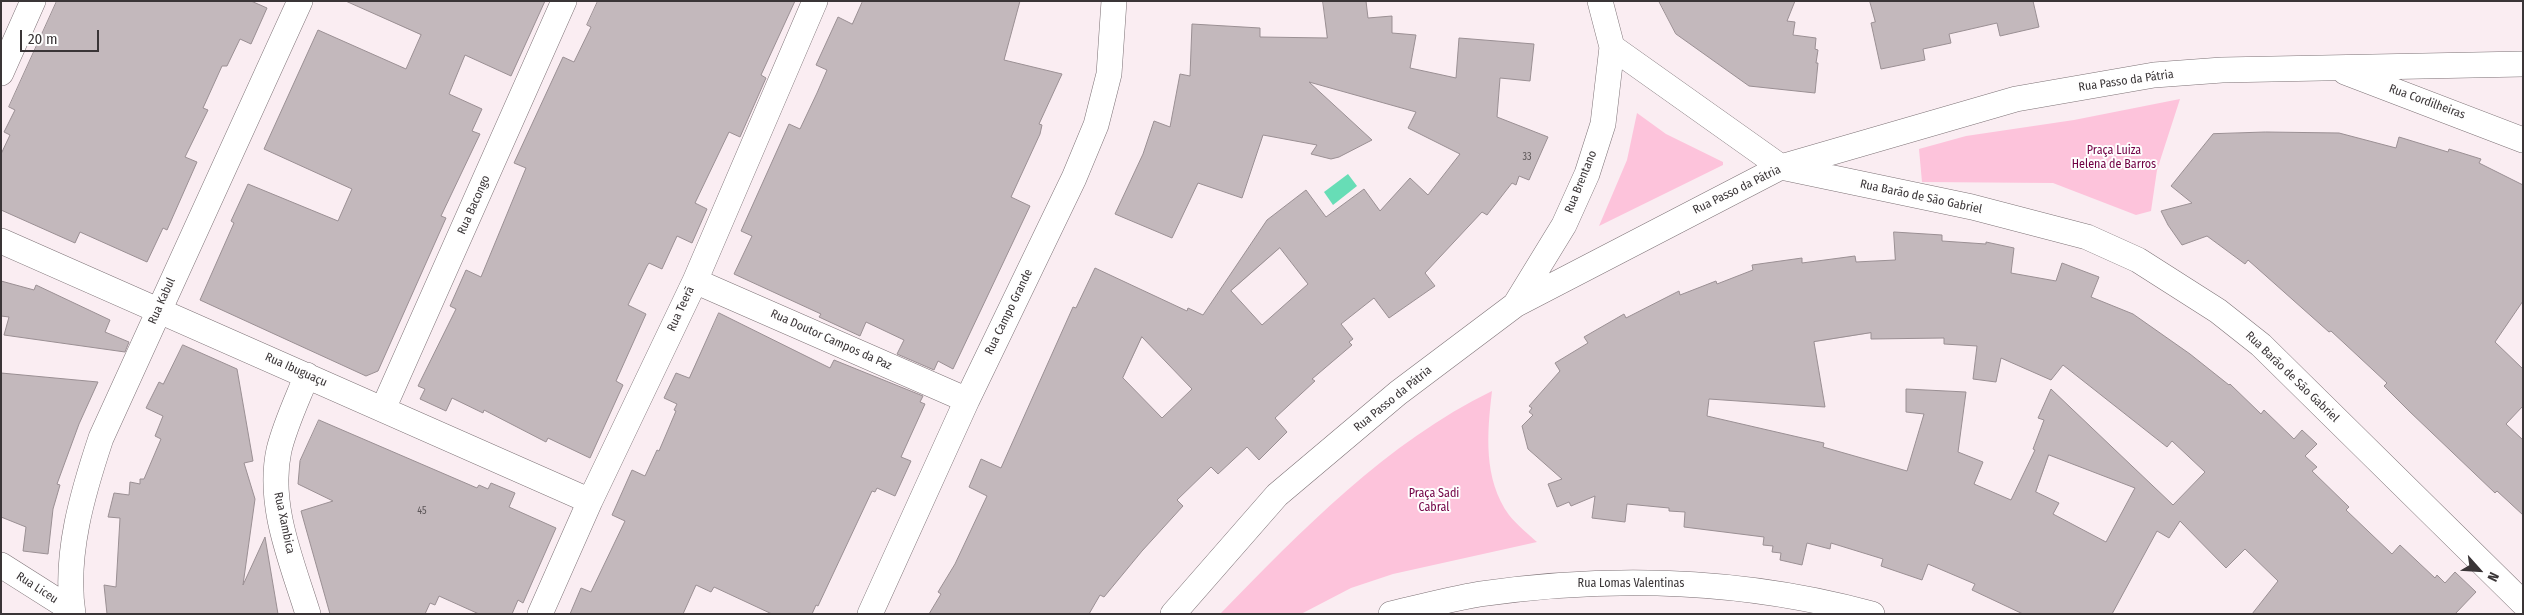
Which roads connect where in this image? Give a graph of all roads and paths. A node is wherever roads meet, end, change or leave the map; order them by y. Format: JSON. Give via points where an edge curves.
{"nodes":[{"id":1,"x":33,"y":1,"type":"edge"},
{"id":2,"x":300,"y":1,"type":"edge"},
{"id":3,"x":564,"y":1,"type":"edge"},
{"id":4,"x":815,"y":1,"type":"edge"},
{"id":5,"x":1114,"y":1,"type":"edge"},
{"id":6,"x":1600,"y":1,"type":"edge"},
{"id":7,"x":1612,"y":46,"type":"junction"},
{"id":8,"x":2523,"y":64,"type":"edge"},
{"id":9,"x":2331,"y":67,"type":"junction"},
{"id":10,"x":1,"y":73,"type":"edge"},
{"id":11,"x":2523,"y":140,"type":"edge"},
{"id":12,"x":1781,"y":167,"type":"junction"},
{"id":13,"x":1,"y":241,"type":"edge"},
{"id":14,"x":695,"y":281,"type":"junction"},
{"id":15,"x":1515,"y":305,"type":"junction"},
{"id":16,"x":158,"y":309,"type":"junction"},
{"id":17,"x":306,"y":375,"type":"junction"},
{"id":18,"x":967,"y":400,"type":"junction"},
{"id":19,"x":383,"y":409,"type":"junction"},
{"id":20,"x":590,"y":501,"type":"junction"},
{"id":21,"x":1,"y":565,"type":"edge"},
{"id":22,"x":2523,"y":603,"type":"edge"},
{"id":23,"x":72,"y":612,"type":"edge"},
{"id":24,"x":308,"y":614,"type":"edge"},
{"id":25,"x":540,"y":614,"type":"edge"},
{"id":26,"x":870,"y":614,"type":"edge"},
{"id":27,"x":1173,"y":614,"type":"edge"},
{"id":28,"x":1391,"y":614,"type":"edge"},
{"id":29,"x":1872,"y":614,"type":"edge"}],
"edges":[{"from":1,"to":10,"type":"street"},
{"from":2,"to":16,"type":"street","name":"Rua Kabul"},
{"from":3,"to":19,"type":"street","name":"Rua Bacongo"},
{"from":4,"to":14,"type":"street","name":"Rua Teerã"},
{"from":5,"to":18,"type":"street","name":"Rua Campo Grande","via":[[1109,74],[1096,125],[1074,178]]},
{"from":6,"to":7,"type":"street","name":"Rua Brentano"},
{"from":7,"to":12,"type":"street"},
{"from":7,"to":15,"type":"street","name":"Rua Brentano","via":[[1603,124],[1588,174],[1564,225]]},
{"from":8,"to":9,"type":"street","name":"Rua Passo da Pátria"},
{"from":9,"to":11,"type":"street","name":"Rua Cordilheiras"},
{"from":9,"to":12,"type":"street","name":"Rua Passo da Pátria","via":[[2154,75],[2084,86],[2016,99]]},
{"from":12,"to":15,"type":"street","name":"Rua Passo da Pátria"},
{"from":12,"to":22,"type":"street","name":"Rua Barão de São Gabriel","via":[[2001,214],[2087,237],[2138,260],[2218,311],[2261,345]]},
{"from":13,"to":16,"type":"street","name":"Rua Ibuguaçu"},
{"from":14,"to":18,"type":"street","name":"Rua Doutor Campos da Paz"},
{"from":14,"to":20,"type":"street","name":"Rua Teerã"},
{"from":15,"to":27,"type":"street","name":"Rua Passo da Pátria","via":[[1398,393],[1277,495]]},
{"from":16,"to":17,"type":"street","name":"Rua Ibuguaçu"},
{"from":16,"to":23,"type":"street","name":"Rua Kabul","via":[[87,478],[71,575]]},
{"from":17,"to":19,"type":"street","name":"Rua Ibuguaçu"},
{"from":17,"to":24,"type":"street","name":"Rua Xambica","via":[[280,450],[276,488],[284,534]]},
{"from":18,"to":26,"type":"street","name":"Rua Campo Grande"},
{"from":19,"to":20,"type":"street","name":"Rua Ibuguaçu"},
{"from":20,"to":25,"type":"street","name":"Rua Teerã"},
{"from":21,"to":23,"type":"street","name":"Rua Liceu"},
{"from":28,"to":29,"type":"street","name":"Rua Lomas Valentinas","via":[[1479,594],[1594,582],[1744,588],[1831,603]]}]}
